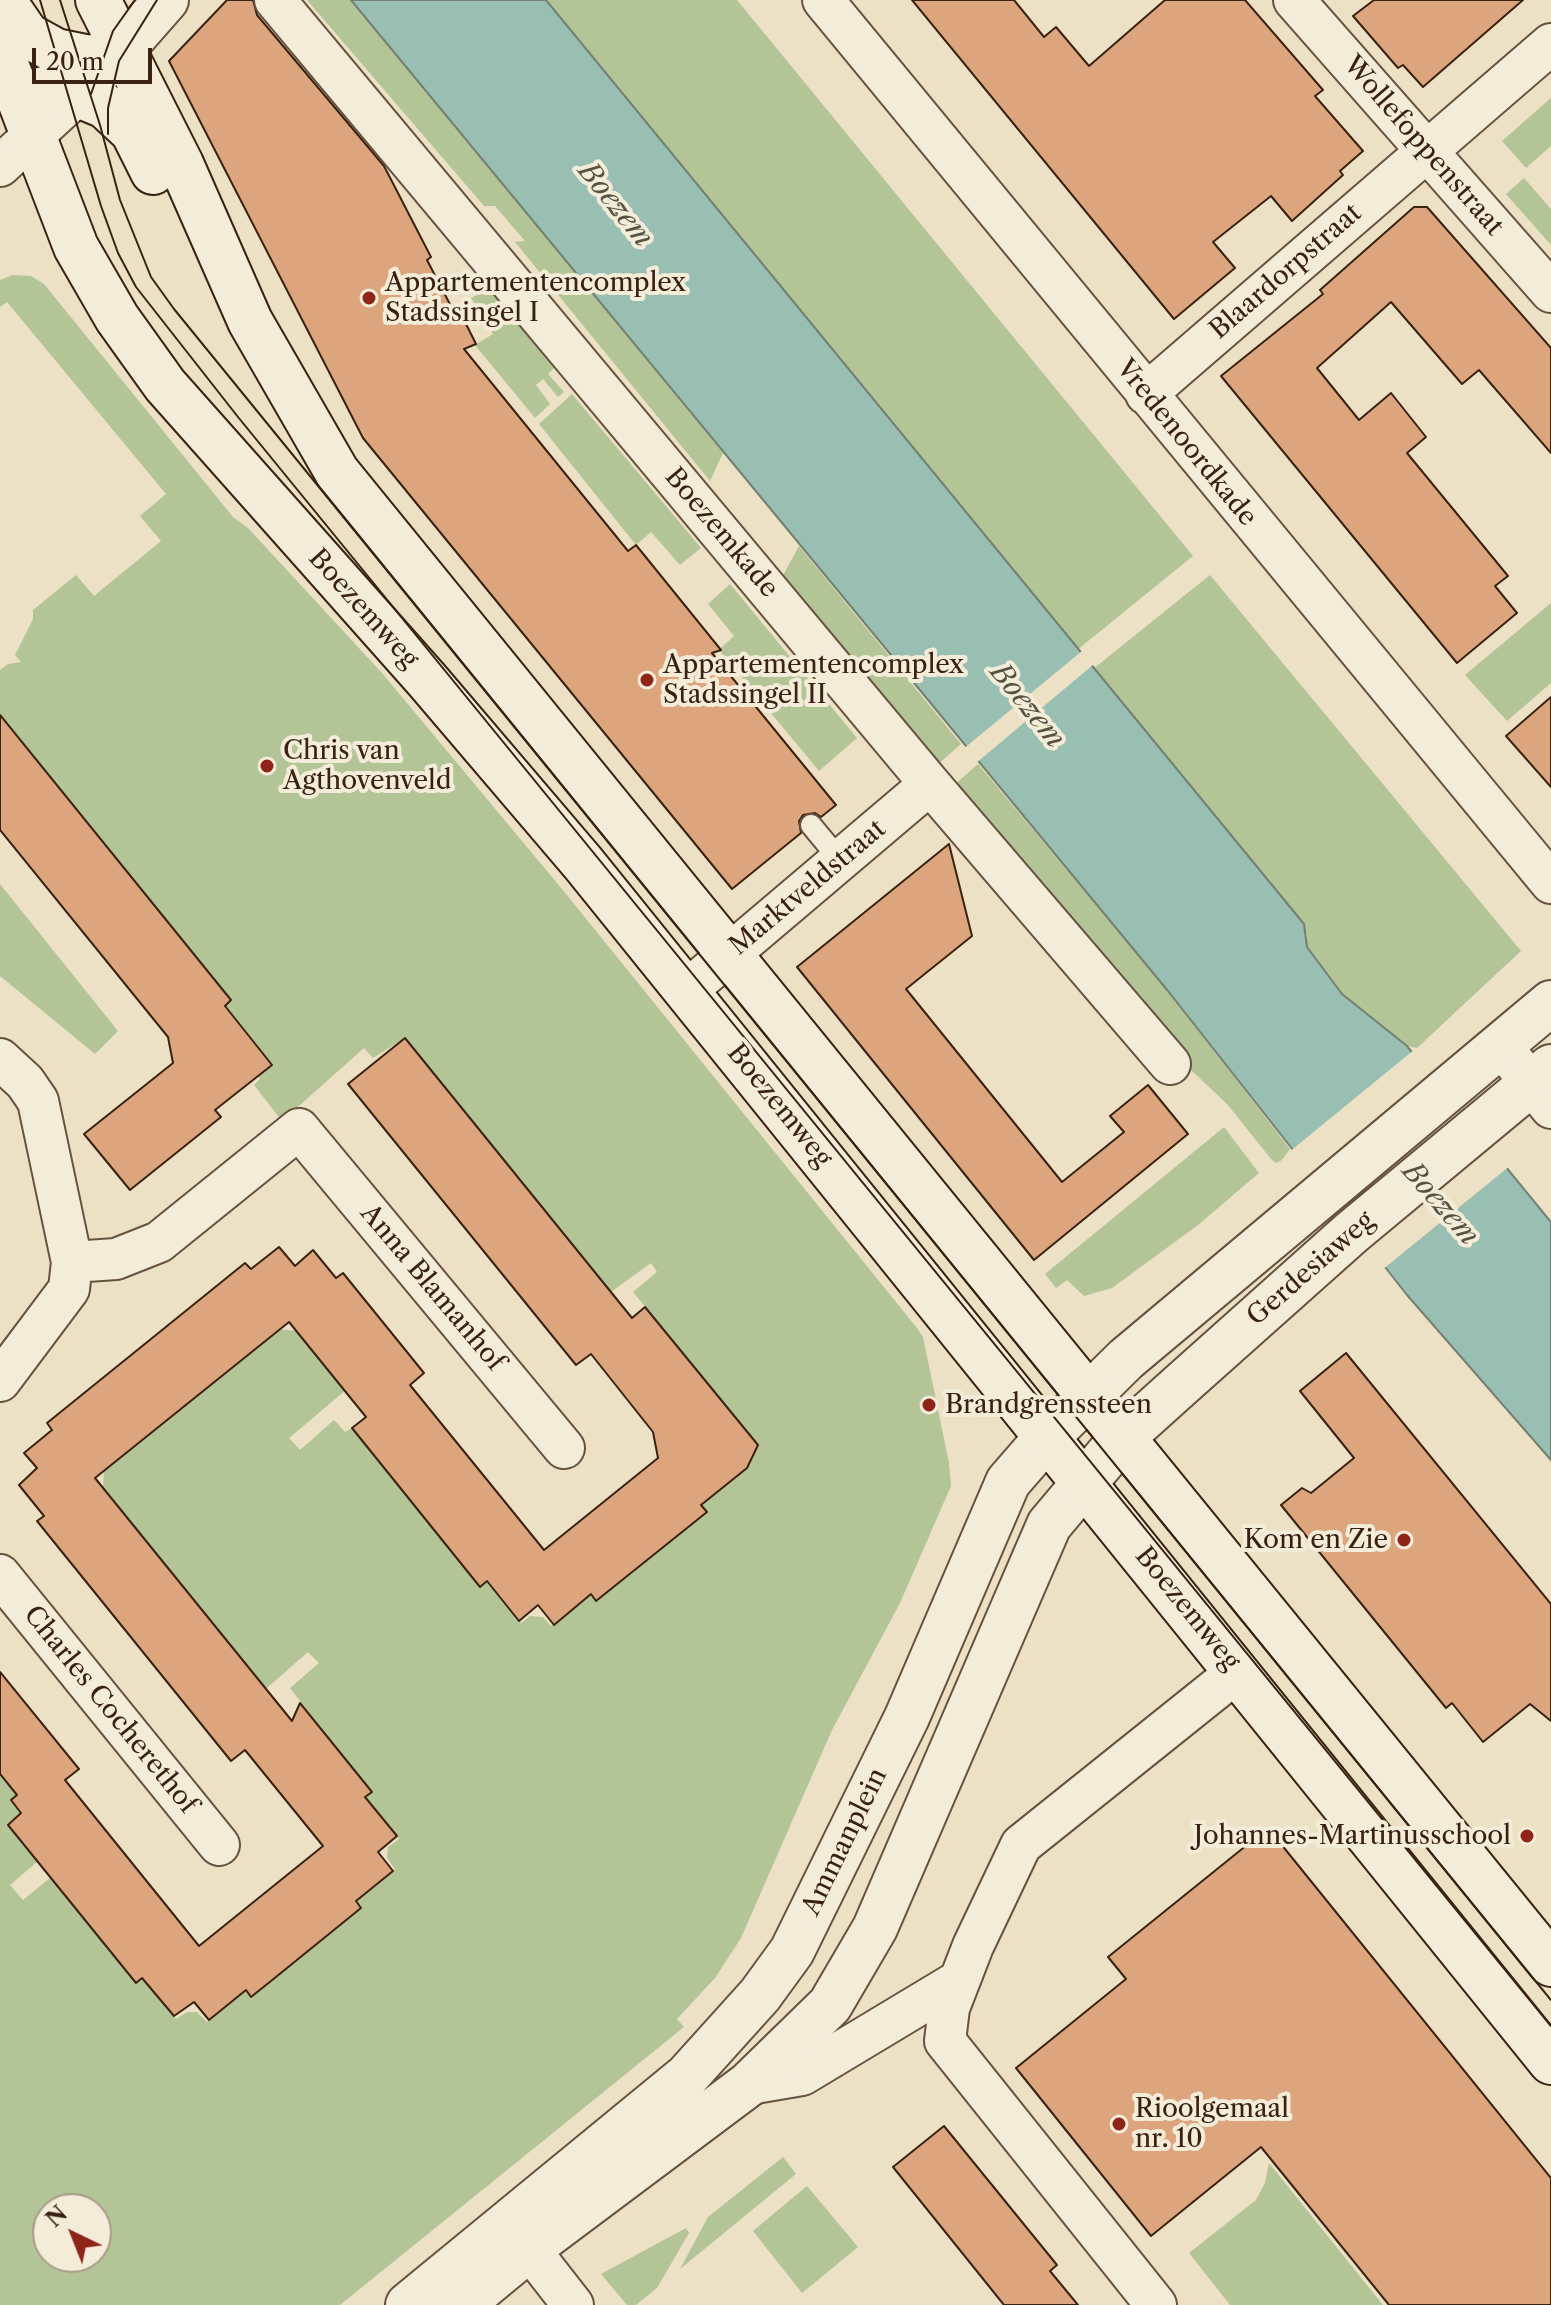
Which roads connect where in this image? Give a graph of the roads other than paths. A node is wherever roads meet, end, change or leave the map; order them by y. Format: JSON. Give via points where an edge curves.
{"nodes":[{"id":1,"x":3,"y":0,"type":"edge"},
{"id":2,"x":98,"y":0,"type":"edge"},
{"id":3,"x":166,"y":0,"type":"edge"},
{"id":4,"x":275,"y":0,"type":"edge"},
{"id":5,"x":823,"y":0,"type":"edge"},
{"id":6,"x":1294,"y":0,"type":"edge"},
{"id":7,"x":1551,"y":44,"type":"edge"},
{"id":8,"x":0,"y":49,"type":"edge"},
{"id":9,"x":123,"y":49,"type":"junction"},
{"id":10,"x":79,"y":94,"type":"junction"},
{"id":11,"x":18,"y":115,"type":"edge"},
{"id":12,"x":1426,"y":150,"type":"junction"},
{"id":13,"x":0,"y":166,"type":"edge"},
{"id":14,"x":1551,"y":292,"type":"edge"},
{"id":15,"x":250,"y":321,"type":"junction"},
{"id":16,"x":1146,"y":394,"type":"junction"},
{"id":17,"x":930,"y":784,"type":"junction"},
{"id":18,"x":811,"y":825,"type":"dead end"},
{"id":19,"x":840,"y":860,"type":"junction"},
{"id":20,"x":1545,"y":864,"type":"edge"},
{"id":21,"x":730,"y":953,"type":"junction"},
{"id":22,"x":686,"y":991,"type":"junction"},
{"id":23,"x":1551,"y":1003,"type":"edge"},
{"id":24,"x":1502,"y":1047,"type":"junction"},
{"id":25,"x":0,"y":1059,"type":"edge"},
{"id":26,"x":1170,"y":1064,"type":"dead end"},
{"id":27,"x":1545,"y":1086,"type":"edge"},
{"id":28,"x":72,"y":1262,"type":"junction"},
{"id":29,"x":0,"y":1381,"type":"edge"},
{"id":30,"x":1088,"y":1393,"type":"junction"},
{"id":31,"x":1047,"y":1437,"type":"junction"},
{"id":32,"x":1123,"y":1437,"type":"junction"},
{"id":33,"x":564,"y":1448,"type":"dead end"},
{"id":34,"x":1082,"y":1482,"type":"junction"},
{"id":35,"x":0,"y":1575,"type":"edge"},
{"id":36,"x":1237,"y":1672,"type":"junction"},
{"id":37,"x":219,"y":1845,"type":"dead end"},
{"id":38,"x":966,"y":1963,"type":"junction"},
{"id":39,"x":1551,"y":1964,"type":"edge"},
{"id":40,"x":1551,"y":2062,"type":"edge"},
{"id":41,"x":749,"y":2084,"type":"junction"},
{"id":42,"x":519,"y":2235,"type":"junction"},
{"id":43,"x":408,"y":2305,"type":"edge"},
{"id":44,"x":461,"y":2305,"type":"edge"},
{"id":45,"x":573,"y":2305,"type":"edge"},
{"id":46,"x":1156,"y":2305,"type":"edge"}],
"edges":[{"from":1,"to":9,"type":"main road","via":[[27,35],[56,51],[90,58]]},
{"from":2,"to":9,"type":"main road"},
{"from":3,"to":9,"type":"main road"},
{"from":4,"to":17,"type":"street","name":"Boezemkade"},
{"from":5,"to":16,"type":"street","name":"Vredenoordkade"},
{"from":6,"to":12,"type":"street","name":"Wollefoppenstraat"},
{"from":7,"to":12,"type":"street","name":"Blaardorpstraat"},
{"from":8,"to":11,"type":"main road","name":"Boezemweg"},
{"from":9,"to":10,"type":"street"},
{"from":9,"to":15,"type":"main road"},
{"from":10,"to":11,"type":"main road","via":[[44,89]]},
{"from":10,"to":15,"type":"main road","via":[[105,106],[133,132],[174,214]]},
{"from":11,"to":13,"type":"street"},
{"from":11,"to":22,"type":"main road","name":"Boezemweg","via":[[76,247],[117,318],[172,395],[427,680]]},
{"from":12,"to":14,"type":"street","name":"Wollefoppenstraat"},
{"from":12,"to":16,"type":"street","name":"Blaardorpstraat"},
{"from":15,"to":21,"type":"main road","via":[[337,472]]},
{"from":16,"to":20,"type":"street","name":"Vredenoordkade"},
{"from":17,"to":19,"type":"street","name":"Marktveldstraat"},
{"from":17,"to":26,"type":"street","name":"Boezemkade"},
{"from":18,"to":19,"type":"lane"},
{"from":19,"to":21,"type":"street","name":"Marktveldstraat"},
{"from":21,"to":22,"type":"street","name":"Marktveldstraat"},
{"from":21,"to":30,"type":"main road"},
{"from":22,"to":31,"type":"main road","name":"Boezemweg"},
{"from":23,"to":24,"type":"main road","name":"Gerdesiaweg"},
{"from":24,"to":27,"type":"street"},
{"from":24,"to":30,"type":"main road","name":"Gerdesiaweg"},
{"from":25,"to":28,"type":"street","via":[[38,1101]]},
{"from":27,"to":32,"type":"main road","name":"Gerdesiaweg","via":[[1479,1124]]},
{"from":28,"to":29,"type":"street","via":[[69,1289]]},
{"from":28,"to":33,"type":"street","name":"Anna Blamanhof","via":[[116,1259],[159,1242],[299,1129]]},
{"from":30,"to":31,"type":"main road","name":"Ammanplein"},
{"from":30,"to":32,"type":"main road"},
{"from":31,"to":34,"type":"main road","name":"Boezemweg"},
{"from":31,"to":42,"type":"main road","name":"Ammanplein","via":[[1008,1482],[907,1717],[792,1951],[687,2076]]},
{"from":32,"to":34,"type":"main road","name":"Gerdesiaweg"},
{"from":32,"to":39,"type":"main road"},
{"from":34,"to":36,"type":"main road","name":"Boezemweg"},
{"from":34,"to":41,"type":"main road","via":[[1049,1525],[1027,1570],[875,1928],[830,2005]]},
{"from":35,"to":37,"type":"street","name":"Charles Cocherethof"},
{"from":36,"to":38,"type":"street","via":[[1021,1845]]},
{"from":36,"to":40,"type":"main road","name":"Boezemweg"},
{"from":38,"to":41,"type":"street","via":[[802,2075]]},
{"from":38,"to":46,"type":"street","via":[[949,2008],[945,2041]]},
{"from":41,"to":42,"type":"main road"},
{"from":42,"to":43,"type":"main road"},
{"from":42,"to":44,"type":"main road"},
{"from":42,"to":45,"type":"street"}]}
